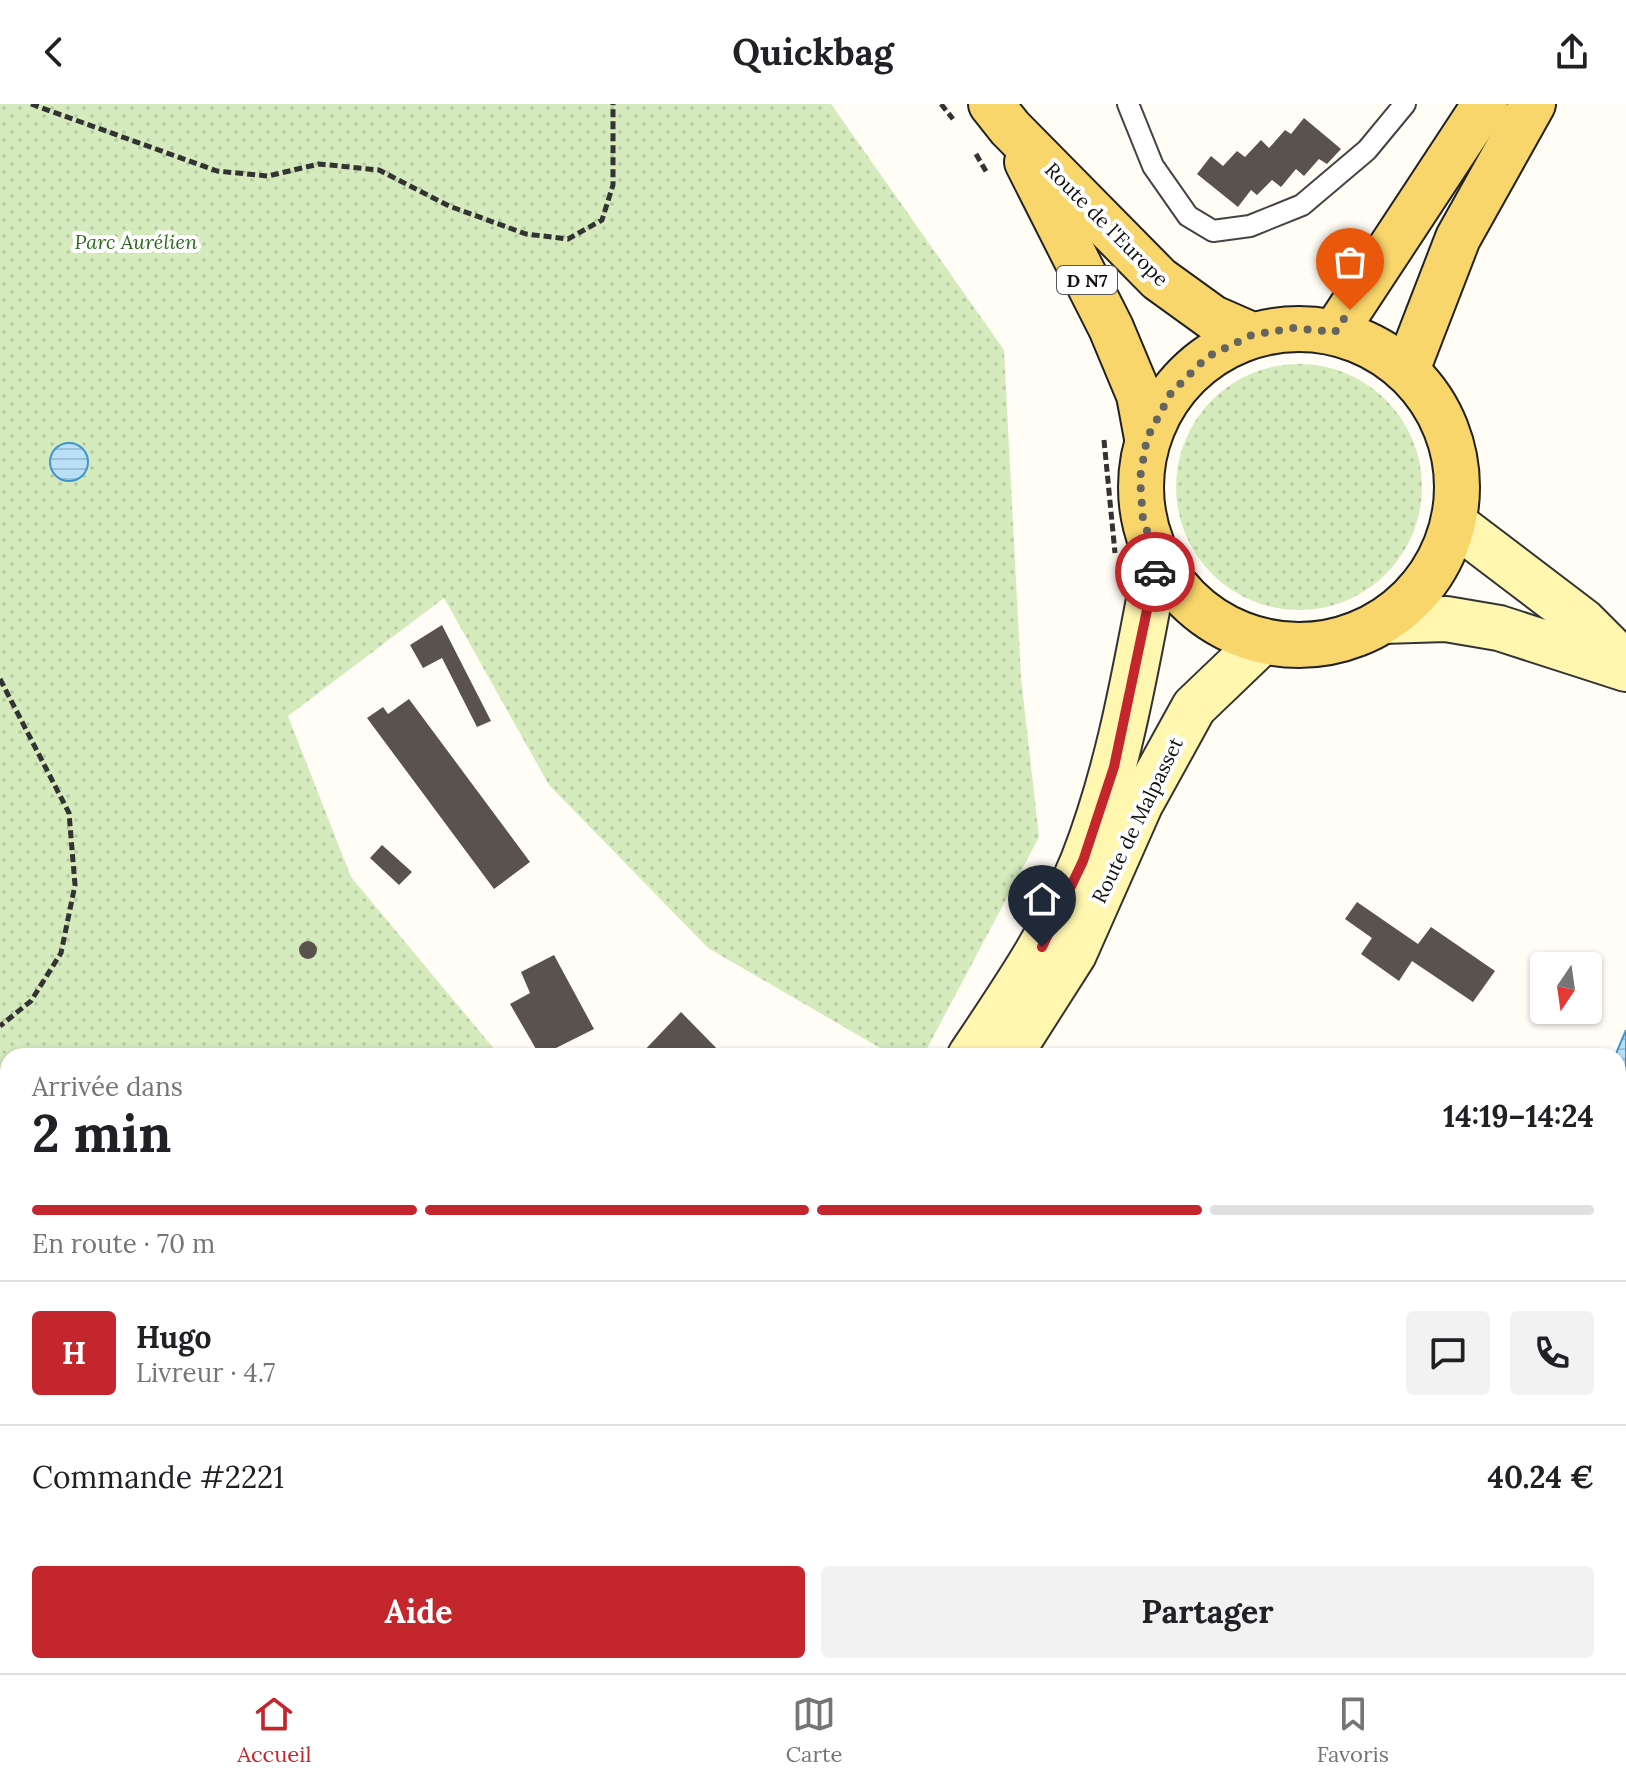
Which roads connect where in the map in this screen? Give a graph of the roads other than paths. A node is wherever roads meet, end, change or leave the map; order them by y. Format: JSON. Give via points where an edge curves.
{"nodes":[{"id":1,"x":1128,"y":104,"type":"edge"},
{"id":2,"x":1405,"y":104,"type":"edge"},
{"id":3,"x":1485,"y":104,"type":"edge"},
{"id":4,"x":1533,"y":104,"type":"edge"},
{"id":5,"x":982,"y":125,"type":"edge"},
{"id":6,"x":1335,"y":332,"type":"junction"},
{"id":7,"x":1252,"y":335,"type":"junction"},
{"id":8,"x":1407,"y":370,"type":"junction"},
{"id":9,"x":1147,"y":438,"type":"junction"},
{"id":10,"x":1454,"y":523,"type":"junction"},
{"id":11,"x":1136,"y":558,"type":"junction"},
{"id":12,"x":1383,"y":621,"type":"junction"},
{"id":13,"x":1263,"y":641,"type":"junction"},
{"id":14,"x":1626,"y":667,"type":"edge"},
{"id":15,"x":975,"y":1048,"type":"edge"},
{"id":16,"x":1014,"y":1048,"type":"edge"}],
"edges":[{"from":1,"to":2,"type":"lane","via":[[1153,166],[1188,216],[1213,231],[1250,226],[1302,205],[1367,150]]},
{"from":3,"to":6,"type":"main road"},
{"from":4,"to":8,"type":"main road","via":[[1458,238]]},
{"from":5,"to":7,"type":"main road","name":"Route de l'Europe","number":"D N7","via":[[1159,279],[1213,318]]},
{"from":5,"to":9,"type":"main road","name":"Route de l'Europe","number":"D N7","via":[[1111,328],[1139,395]]},
{"from":6,"to":7,"type":"main road","via":[[1293,328]]},
{"from":6,"to":8,"type":"main road","via":[[1373,347]]},
{"from":7,"to":9,"type":"main road","via":[[1207,357],[1171,393]]},
{"from":8,"to":10,"type":"main road","via":[[1441,415],[1457,467]]},
{"from":9,"to":11,"type":"main road"},
{"from":10,"to":12,"type":"main road","via":[[1439,561],[1416,595]]},
{"from":10,"to":14,"type":"main road","via":[[1583,621]]},
{"from":11,"to":13,"type":"main road","via":[[1220,624]]},
{"from":11,"to":15,"type":"main road","name":"Route de Malpasset","via":[[1114,767],[1083,861],[1042,947]]},
{"from":12,"to":13,"type":"main road","via":[[1346,638],[1304,645]]},
{"from":12,"to":14,"type":"main road","via":[[1446,619],[1499,628]]},
{"from":13,"to":16,"type":"main road","name":"Route de Malpasset","via":[[1194,707],[1140,805],[1074,954]]}]}
